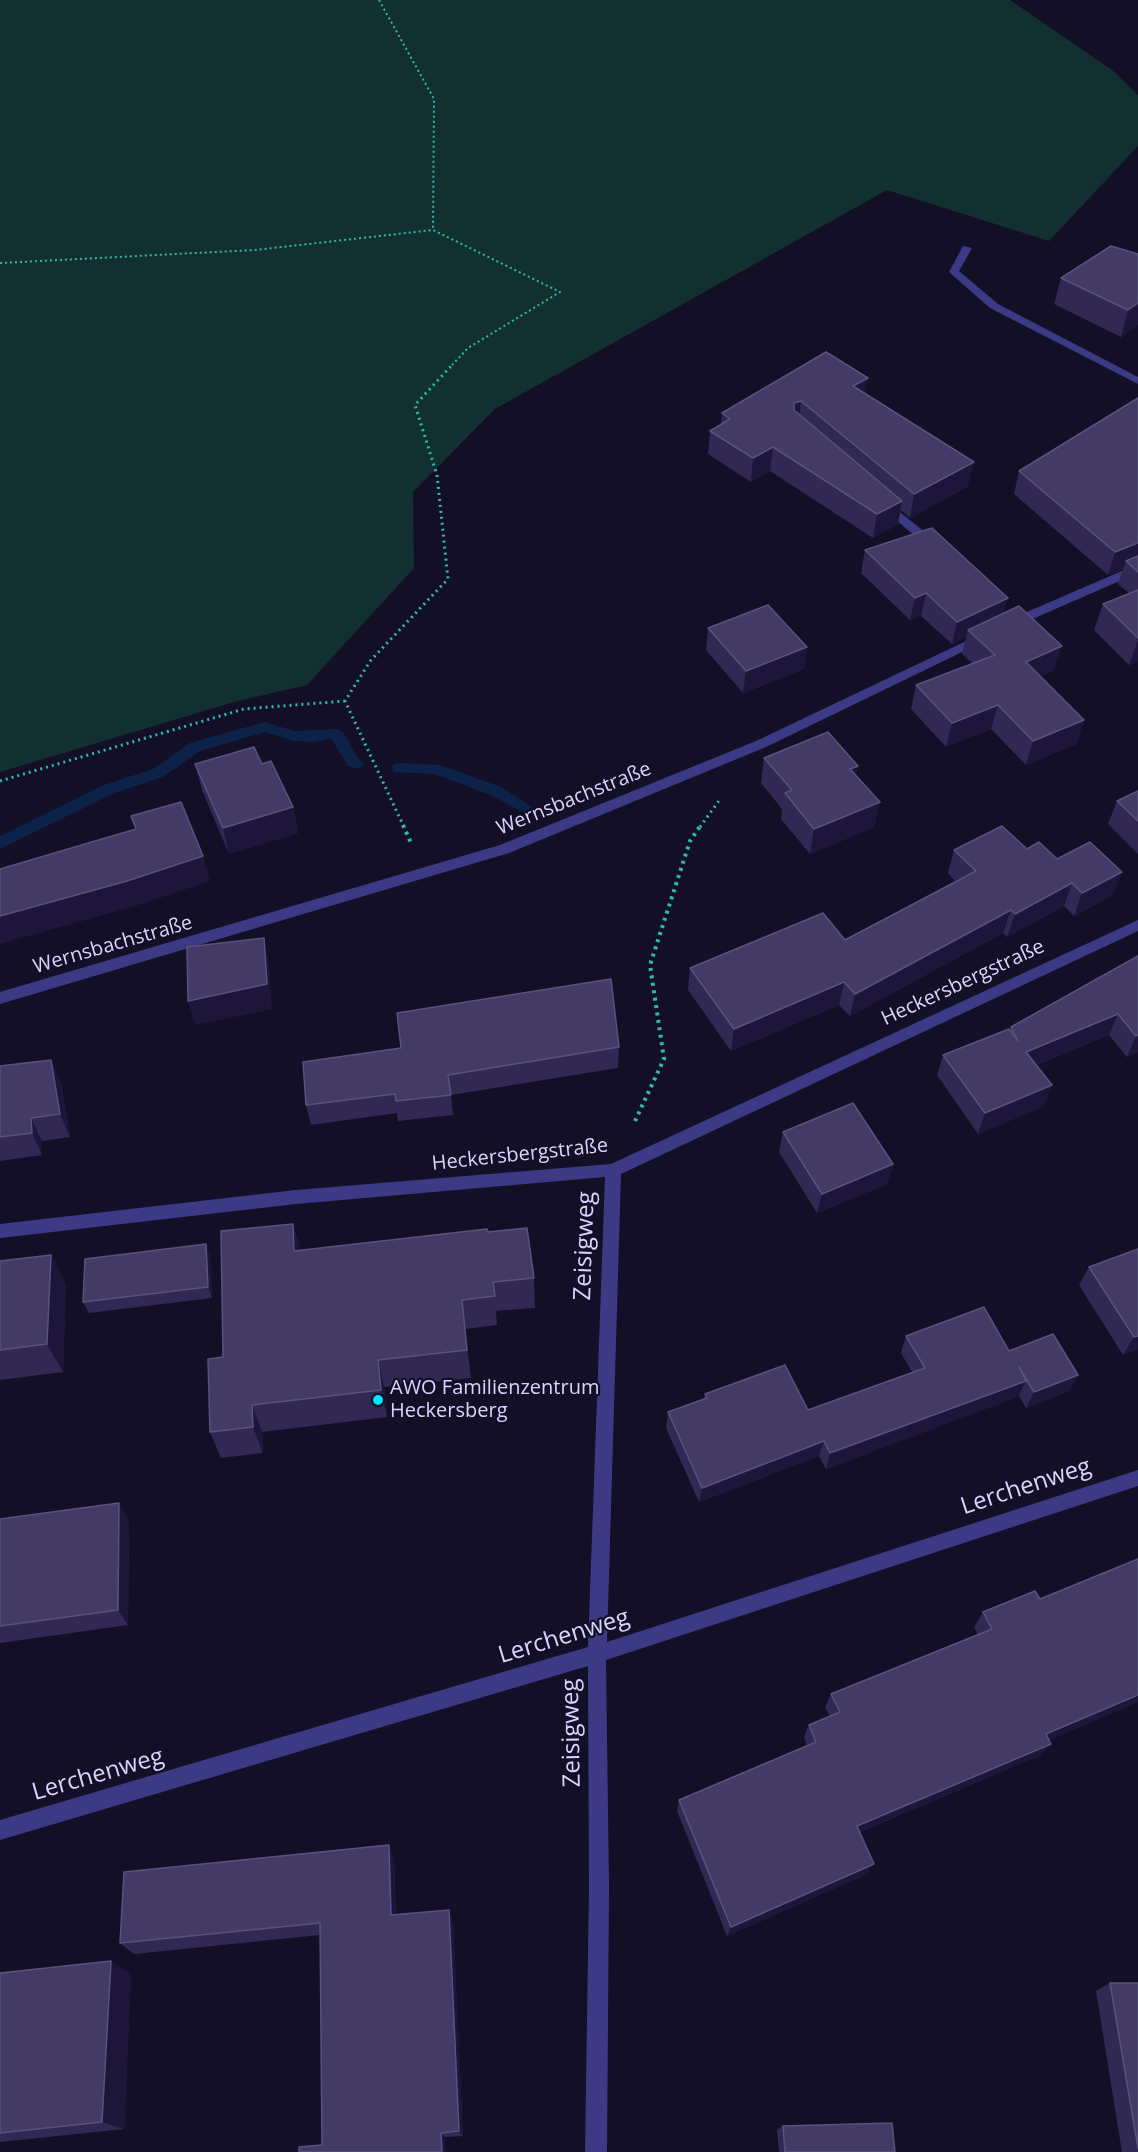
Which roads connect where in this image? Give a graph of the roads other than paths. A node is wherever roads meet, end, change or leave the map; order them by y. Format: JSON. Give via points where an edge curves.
{"nodes":[{"id":1,"x":967,"y":248,"type":"dead end"},
{"id":2,"x":1138,"y":381,"type":"edge"},
{"id":3,"x":878,"y":498,"type":"edge"},
{"id":4,"x":940,"y":551,"type":"edge"},
{"id":5,"x":1138,"y":568,"type":"edge"},
{"id":6,"x":1138,"y":925,"type":"edge"},
{"id":7,"x":0,"y":998,"type":"edge"},
{"id":8,"x":613,"y":1170,"type":"junction"},
{"id":9,"x":0,"y":1231,"type":"edge"},
{"id":10,"x":1138,"y":1478,"type":"edge"},
{"id":11,"x":597,"y":1654,"type":"junction"},
{"id":12,"x":0,"y":1830,"type":"edge"},
{"id":13,"x":596,"y":2152,"type":"edge"}],
"edges":[{"from":1,"to":2,"type":"street","via":[[954,272],[994,306]]},
{"from":3,"to":4,"type":"street"},
{"from":5,"to":7,"type":"street","name":"Wernsbachstraße","via":[[1016,615],[761,744],[504,849]]},
{"from":6,"to":8,"type":"street","name":"Heckersbergstraße"},
{"from":8,"to":9,"type":"street","name":"Heckersbergstraße","via":[[296,1197]]},
{"from":8,"to":11,"type":"street","name":"Zeisigweg"},
{"from":10,"to":11,"type":"street","name":"Lerchenweg"},
{"from":11,"to":12,"type":"street","name":"Lerchenweg"},
{"from":11,"to":13,"type":"street","name":"Zeisigweg"}]}
